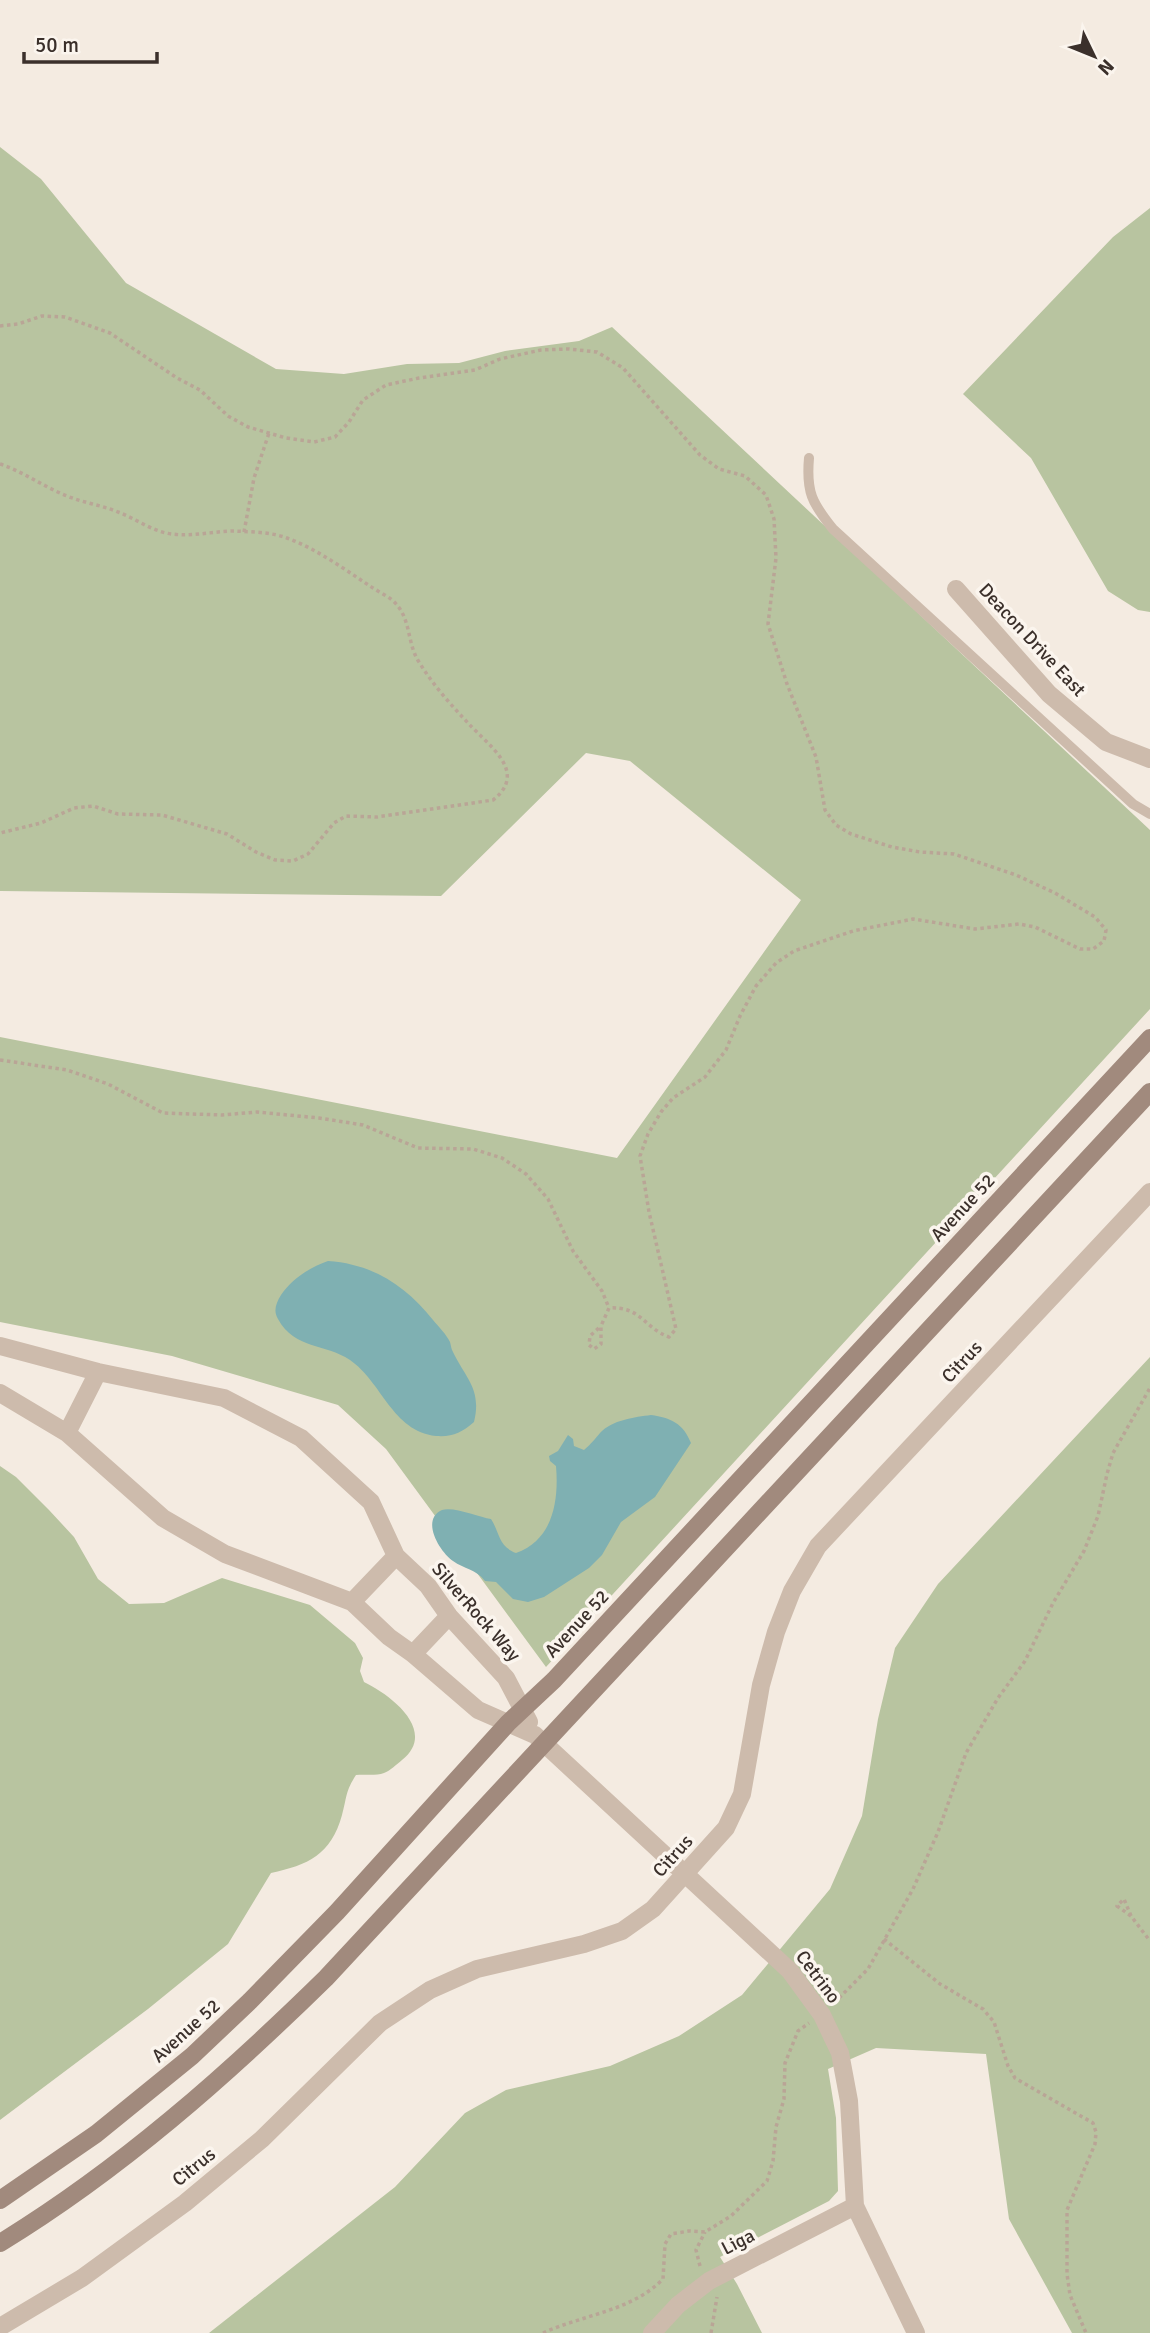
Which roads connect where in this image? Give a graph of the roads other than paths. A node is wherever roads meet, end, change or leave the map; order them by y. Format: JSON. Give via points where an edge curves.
{"nodes":[{"id":1,"x":809,"y":458,"type":"dead end"},
{"id":2,"x":956,"y":589,"type":"dead end"},
{"id":3,"x":1150,"y":760,"type":"edge"},
{"id":4,"x":1150,"y":814,"type":"edge"},
{"id":5,"x":1150,"y":1038,"type":"edge"},
{"id":6,"x":1150,"y":1093,"type":"edge"},
{"id":7,"x":1150,"y":1192,"type":"edge"},
{"id":8,"x":0,"y":1346,"type":"edge"},
{"id":9,"x":97,"y":1372,"type":"junction"},
{"id":10,"x":0,"y":1393,"type":"edge"},
{"id":11,"x":67,"y":1433,"type":"junction"},
{"id":12,"x":396,"y":1556,"type":"junction"},
{"id":13,"x":352,"y":1602,"type":"junction"},
{"id":14,"x":449,"y":1616,"type":"junction"},
{"id":15,"x":413,"y":1654,"type":"junction"},
{"id":16,"x":523,"y":1710,"type":"junction"},
{"id":17,"x":508,"y":1723,"type":"junction"},
{"id":18,"x":540,"y":1739,"type":"junction"},
{"id":19,"x":685,"y":1875,"type":"junction"},
{"id":20,"x":0,"y":2200,"type":"edge"},
{"id":21,"x":855,"y":2206,"type":"junction"},
{"id":22,"x":0,"y":2243,"type":"edge"},
{"id":23,"x":0,"y":2327,"type":"edge"},
{"id":24,"x":652,"y":2333,"type":"edge"},
{"id":25,"x":916,"y":2333,"type":"edge"}],
"edges":[{"from":1,"to":4,"type":"lane","via":[[807,479],[814,506],[833,529],[1133,804]]},
{"from":2,"to":3,"type":"street","name":"Deacon Drive East","via":[[1049,694],[1106,742]]},
{"from":5,"to":16,"type":"main road","name":"Avenue 52"},
{"from":6,"to":18,"type":"main road"},
{"from":7,"to":19,"type":"street","name":"Citrus","via":[[818,1546],[792,1591],[776,1632],[761,1685],[742,1794],[726,1828]]},
{"from":8,"to":9,"type":"street","name":"SilverRock Way"},
{"from":9,"to":11,"type":"street"},
{"from":9,"to":12,"type":"street","name":"SilverRock Way","via":[[225,1398],[301,1438],[371,1502]]},
{"from":10,"to":11,"type":"street"},
{"from":11,"to":13,"type":"street","via":[[163,1518],[225,1554]]},
{"from":12,"to":13,"type":"street"},
{"from":12,"to":14,"type":"street","name":"SilverRock Way","via":[[428,1586]]},
{"from":13,"to":15,"type":"street"},
{"from":14,"to":15,"type":"street"},
{"from":14,"to":16,"type":"street","name":"SilverRock Way","via":[[506,1678]]},
{"from":15,"to":17,"type":"street","via":[[478,1710]]},
{"from":16,"to":17,"type":"main road","name":"Avenue 52"},
{"from":16,"to":18,"type":"street","name":"SilverRock Way"},
{"from":17,"to":18,"type":"street"},
{"from":17,"to":20,"type":"main road","name":"Avenue 52","via":[[337,1912],[221,2029],[146,2095]]},
{"from":18,"to":19,"type":"street","name":"Cetrino"},
{"from":18,"to":22,"type":"main road","via":[[326,1978],[260,2042],[106,2172]]},
{"from":19,"to":21,"type":"street","name":"Cetrino","via":[[790,1971],[822,2015],[840,2053],[849,2101]]},
{"from":19,"to":23,"type":"street","name":"Citrus","via":[[653,1909],[622,1931],[477,1969],[430,1990],[390,2016],[262,2139],[185,2203],[82,2278]]},
{"from":21,"to":24,"type":"street","name":"Liga","via":[[709,2281]]},
{"from":21,"to":25,"type":"street","name":"Cetrino"}]}
